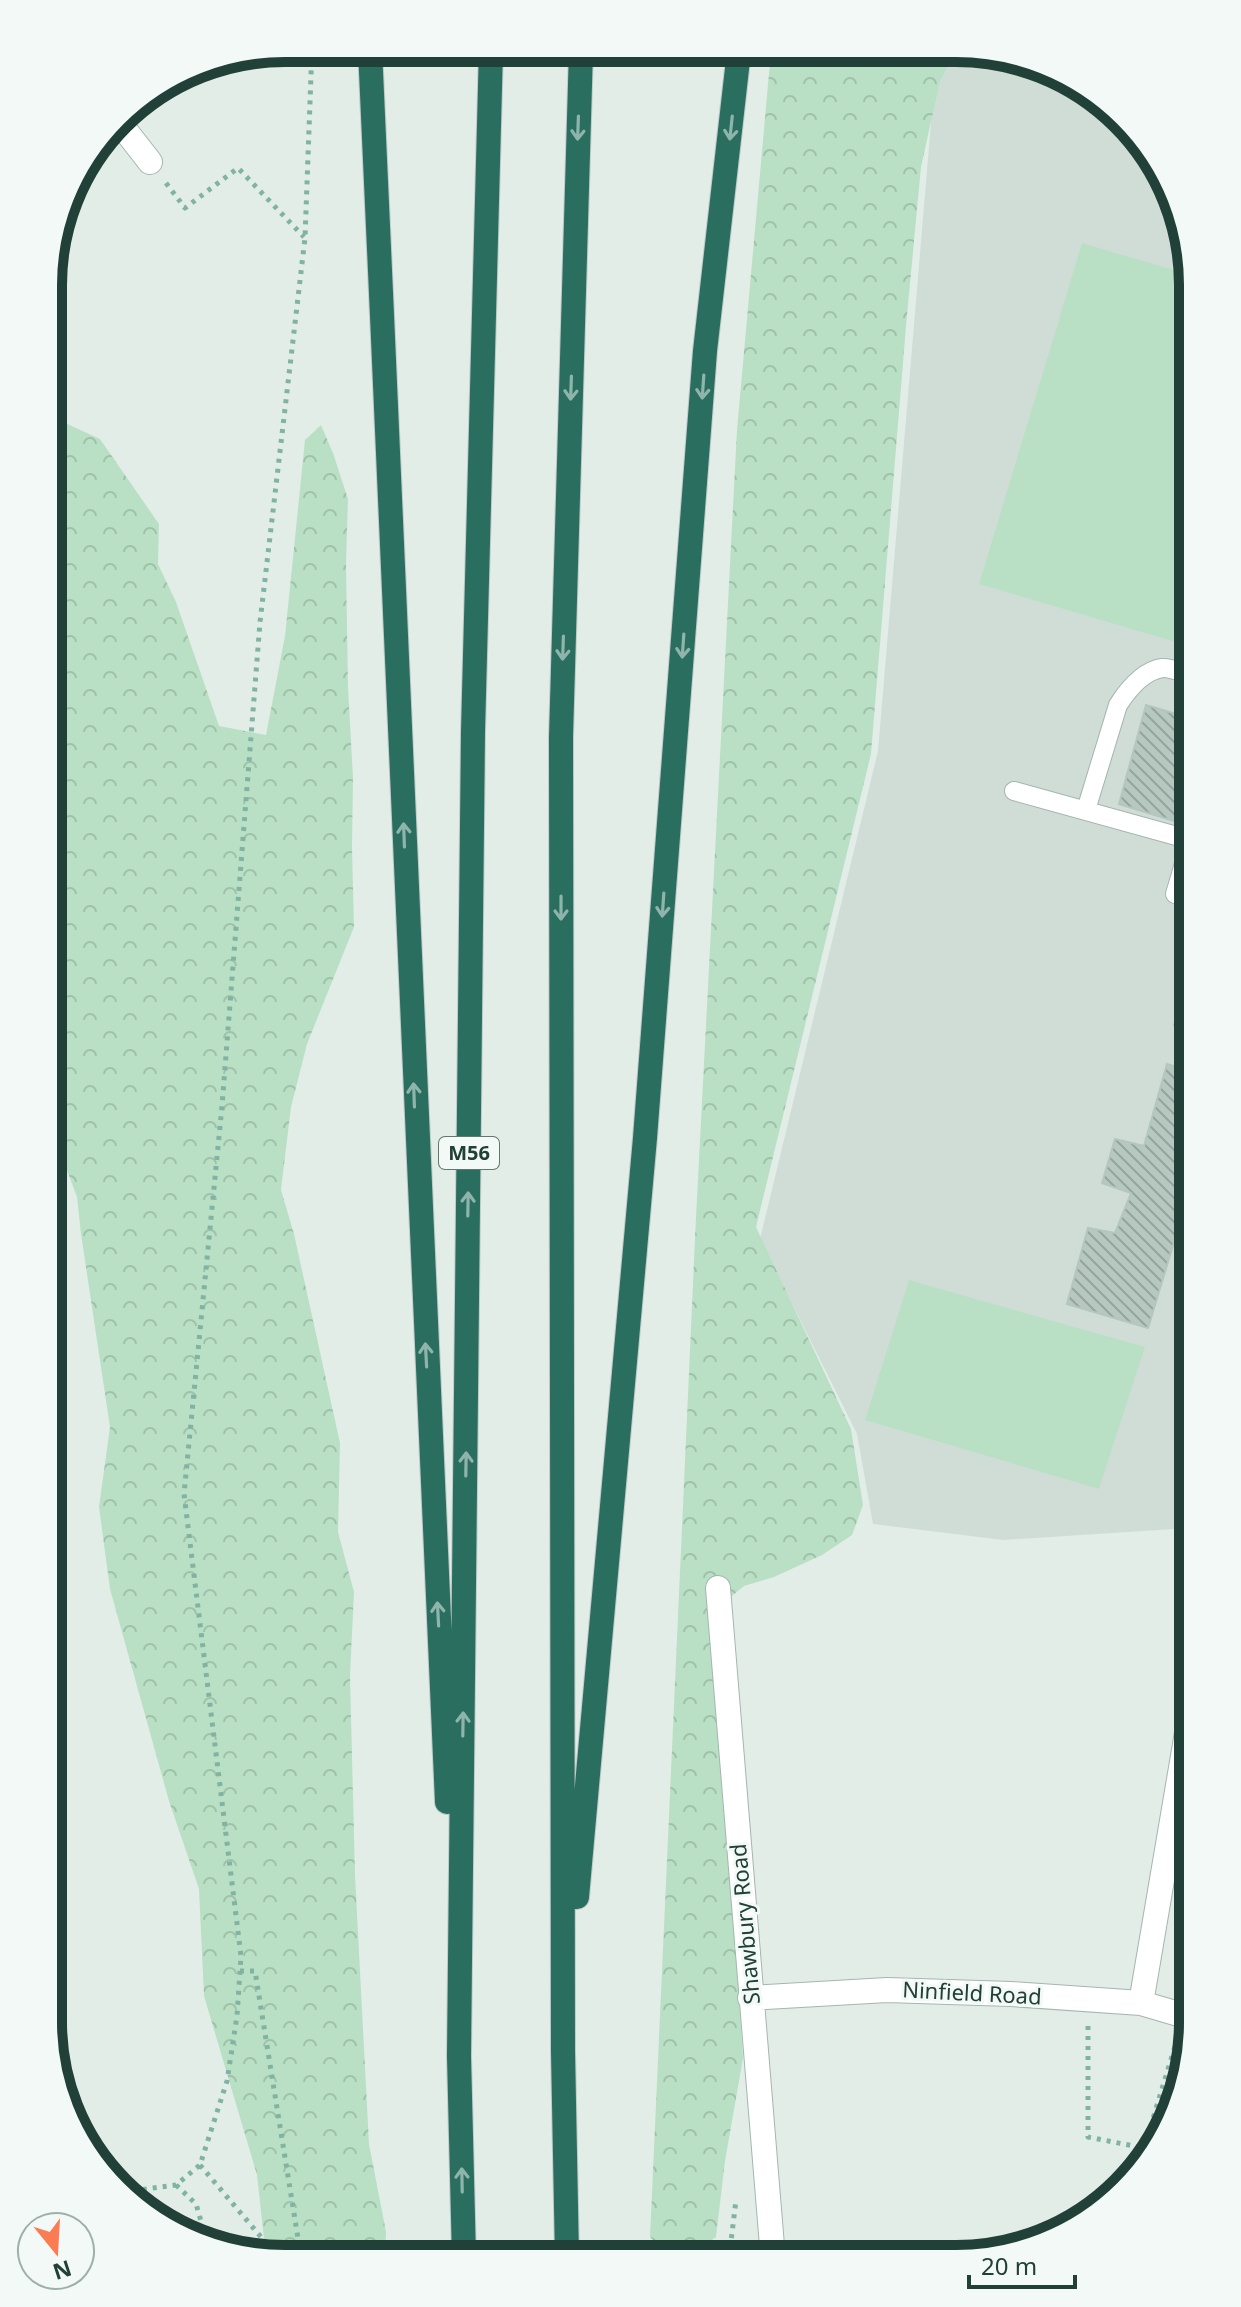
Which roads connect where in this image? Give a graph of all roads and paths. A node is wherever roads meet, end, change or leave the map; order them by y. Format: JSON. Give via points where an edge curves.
{"nodes":[{"id":1,"x":311,"y":62,"type":"edge"},
{"id":2,"x":371,"y":62,"type":"edge"},
{"id":3,"x":491,"y":62,"type":"edge"},
{"id":4,"x":581,"y":62,"type":"edge"},
{"id":5,"x":738,"y":62,"type":"edge"},
{"id":6,"x":125,"y":130,"type":"edge"},
{"id":7,"x":150,"y":162,"type":"joint"},
{"id":8,"x":305,"y":238,"type":"junction"},
{"id":9,"x":1179,"y":672,"type":"edge"},
{"id":10,"x":1014,"y":791,"type":"dead end"},
{"id":11,"x":1086,"y":810,"type":"junction"},
{"id":12,"x":1179,"y":837,"type":"edge"},
{"id":13,"x":1179,"y":880,"type":"edge"},
{"id":14,"x":1175,"y":894,"type":"dead end"},
{"id":15,"x":718,"y":1588,"type":"dead end"},
{"id":16,"x":1179,"y":1780,"type":"edge"},
{"id":17,"x":240,"y":1971,"type":"junction"},
{"id":18,"x":750,"y":1998,"type":"junction"},
{"id":19,"x":1088,"y":2000,"type":"junction"},
{"id":20,"x":1141,"y":2003,"type":"junction"},
{"id":21,"x":1179,"y":2014,"type":"edge"},
{"id":22,"x":1177,"y":2048,"type":"edge"},
{"id":23,"x":563,"y":2051,"type":"junction"},
{"id":24,"x":459,"y":2056,"type":"junction"},
{"id":25,"x":1149,"y":2133,"type":"edge"},
{"id":26,"x":1140,"y":2147,"type":"edge"},
{"id":27,"x":200,"y":2165,"type":"junction"},
{"id":28,"x":176,"y":2185,"type":"junction"},
{"id":29,"x":138,"y":2190,"type":"edge"},
{"id":30,"x":203,"y":2229,"type":"edge"},
{"id":31,"x":267,"y":2244,"type":"edge"},
{"id":32,"x":299,"y":2245,"type":"edge"},
{"id":33,"x":464,"y":2245,"type":"edge"},
{"id":34,"x":567,"y":2245,"type":"edge"},
{"id":35,"x":772,"y":2245,"type":"edge"}],
"edges":[{"from":1,"to":8,"type":"path"},
{"from":24,"to":2,"type":"highway","number":"M56","one_way":true},
{"from":24,"to":3,"type":"highway","number":"M56","one_way":true,"via":[[473,732]]},
{"from":4,"to":23,"type":"highway","one_way":true,"via":[[561,737]]},
{"from":5,"to":23,"type":"highway","one_way":true,"via":[[705,351],[645,1138]]},
{"from":6,"to":7,"type":"street"},
{"from":7,"to":8,"type":"path","via":[[185,208],[238,168]]},
{"from":8,"to":17,"type":"path","via":[[260,622],[222,1106],[184,1494]]},
{"from":9,"to":11,"type":"lane","via":[[1163,668],[1150,672],[1126,692]]},
{"from":10,"to":11,"type":"lane"},
{"from":11,"to":12,"type":"lane"},
{"from":13,"to":14,"type":"lane"},
{"from":15,"to":18,"type":"street","name":"Shawbury Road"},
{"from":16,"to":20,"type":"street"},
{"from":17,"to":27,"type":"path","via":[[227,2081]]},
{"from":17,"to":32,"type":"path","via":[[255,1971]]},
{"from":18,"to":19,"type":"street","name":"Ninfield Road","via":[[887,1990]]},
{"from":18,"to":35,"type":"street","name":"Shawbury Road"},
{"from":19,"to":20,"type":"street","name":"Ninfield Road"},
{"from":19,"to":26,"type":"path","via":[[1088,2137]]},
{"from":20,"to":21,"type":"street","name":"Ninfield Road"},
{"from":22,"to":25,"type":"path"},
{"from":23,"to":34,"type":"highway"},
{"from":33,"to":24,"type":"highway","number":"M56","one_way":true},
{"from":27,"to":28,"type":"path"},
{"from":27,"to":31,"type":"path"},
{"from":28,"to":29,"type":"path"},
{"from":28,"to":30,"type":"path","via":[[196,2204]]}]}
